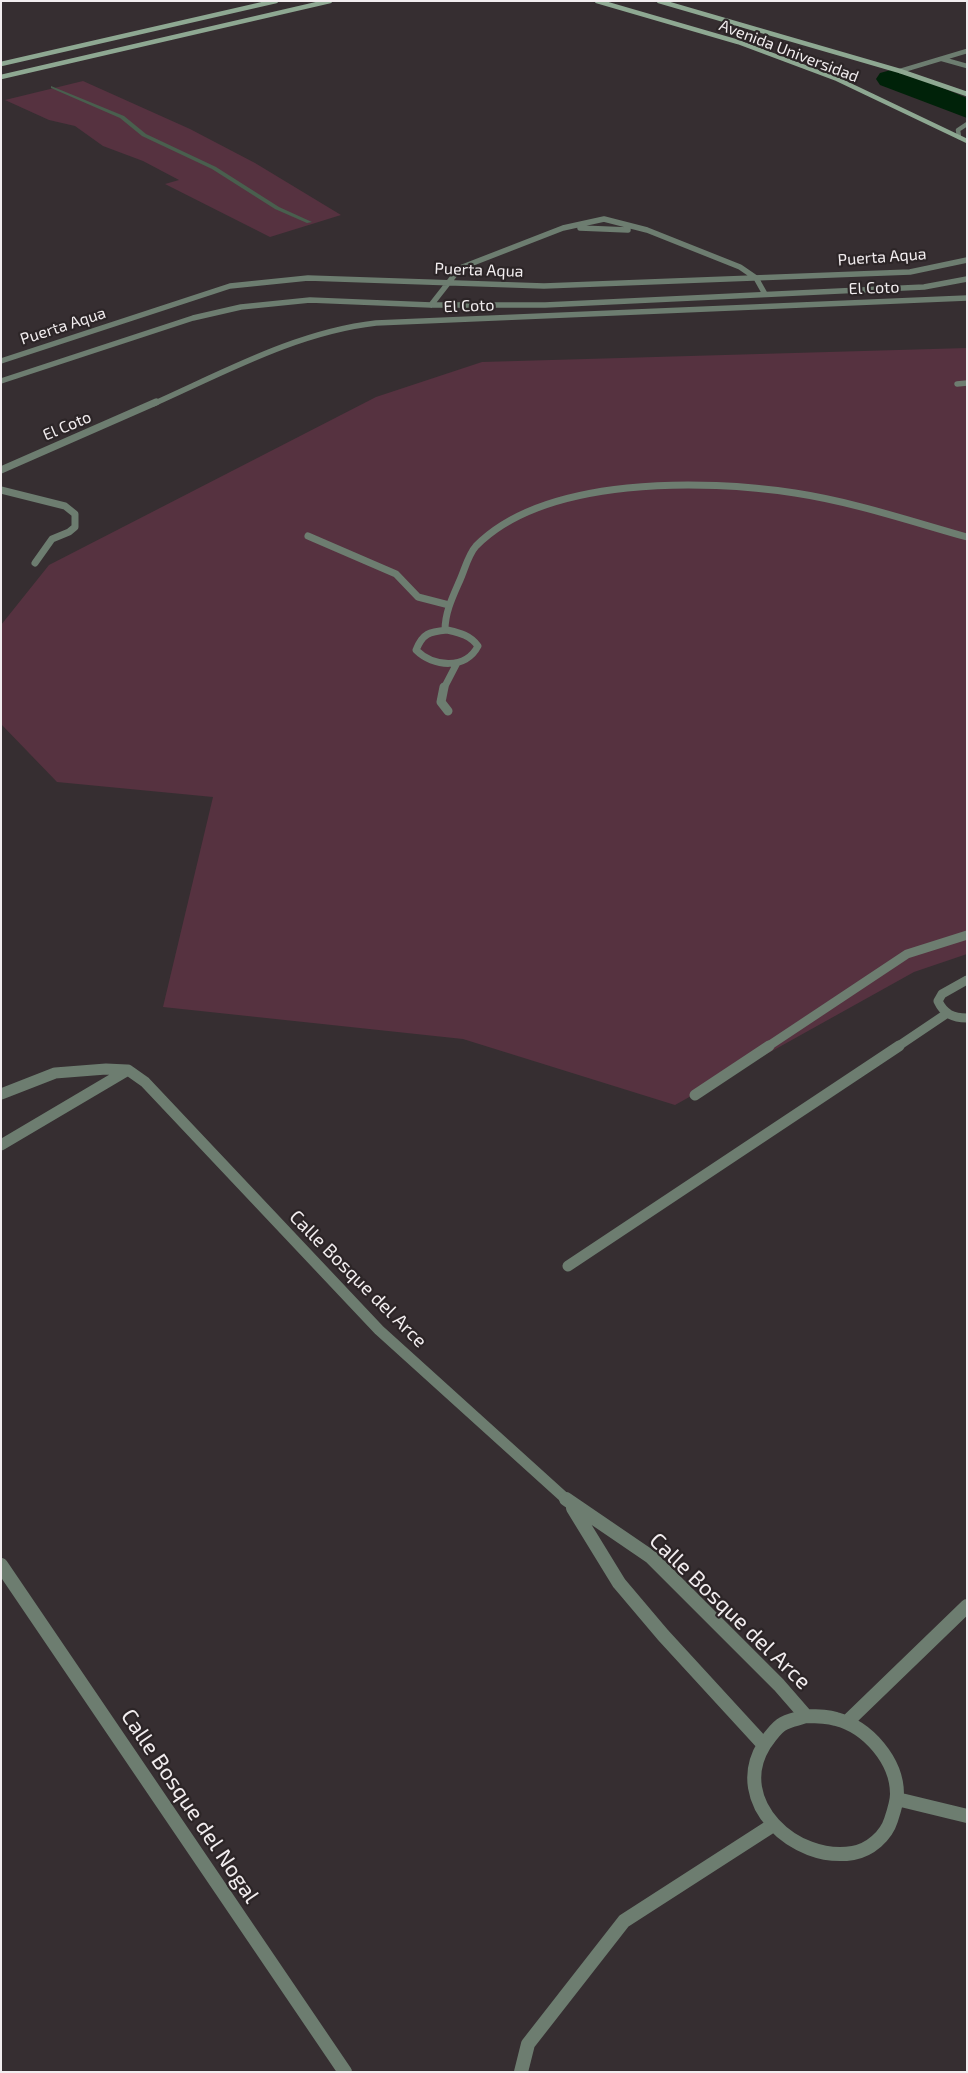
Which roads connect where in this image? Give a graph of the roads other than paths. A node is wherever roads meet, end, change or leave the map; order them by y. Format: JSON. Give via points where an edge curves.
{"nodes":[{"id":1,"x":276,"y":1,"type":"edge"},
{"id":2,"x":330,"y":1,"type":"edge"},
{"id":3,"x":597,"y":1,"type":"edge"},
{"id":4,"x":659,"y":1,"type":"edge"},
{"id":5,"x":967,"y":51,"type":"edge"},
{"id":6,"x":942,"y":58,"type":"junction"},
{"id":7,"x":1,"y":64,"type":"edge"},
{"id":8,"x":967,"y":66,"type":"edge"},
{"id":9,"x":900,"y":71,"type":"junction"},
{"id":10,"x":1,"y":77,"type":"edge"},
{"id":11,"x":967,"y":94,"type":"edge"},
{"id":12,"x":967,"y":124,"type":"edge"},
{"id":13,"x":959,"y":137,"type":"junction"},
{"id":14,"x":967,"y":141,"type":"edge"},
{"id":15,"x":563,"y":228,"type":"junction"},
{"id":16,"x":647,"y":230,"type":"junction"},
{"id":17,"x":967,"y":260,"type":"edge"},
{"id":18,"x":756,"y":278,"type":"junction"},
{"id":19,"x":967,"y":279,"type":"edge"},
{"id":20,"x":447,"y":284,"type":"junction"},
{"id":21,"x":765,"y":294,"type":"junction"},
{"id":22,"x":967,"y":298,"type":"edge"},
{"id":23,"x":431,"y":305,"type":"junction"},
{"id":24,"x":1,"y":361,"type":"edge"},
{"id":25,"x":1,"y":381,"type":"edge"},
{"id":26,"x":967,"y":382,"type":"edge"},
{"id":27,"x":957,"y":384,"type":"dead end"},
{"id":28,"x":1,"y":470,"type":"edge"},
{"id":29,"x":1,"y":490,"type":"edge"},
{"id":30,"x":308,"y":536,"type":"dead end"},
{"id":31,"x":967,"y":537,"type":"edge"},
{"id":32,"x":34,"y":563,"type":"dead end"},
{"id":33,"x":449,"y":605,"type":"junction"},
{"id":34,"x":446,"y":630,"type":"junction"},
{"id":35,"x":457,"y":663,"type":"junction"},
{"id":36,"x":448,"y":711,"type":"dead end"},
{"id":37,"x":967,"y":935,"type":"edge"},
{"id":38,"x":967,"y":980,"type":"edge"},
{"id":39,"x":946,"y":1014,"type":"junction"},
{"id":40,"x":967,"y":1018,"type":"edge"},
{"id":41,"x":128,"y":1070,"type":"junction"},
{"id":42,"x":1,"y":1094,"type":"edge"},
{"id":43,"x":695,"y":1096,"type":"dead end"},
{"id":44,"x":1,"y":1146,"type":"edge"},
{"id":45,"x":568,"y":1266,"type":"dead end"},
{"id":46,"x":572,"y":1505,"type":"junction"},
{"id":47,"x":1,"y":1565,"type":"edge"},
{"id":48,"x":967,"y":1606,"type":"edge"},
{"id":49,"x":806,"y":1716,"type":"junction"},
{"id":50,"x":847,"y":1722,"type":"junction"},
{"id":51,"x":763,"y":1744,"type":"junction"},
{"id":52,"x":897,"y":1799,"type":"junction"},
{"id":53,"x":967,"y":1816,"type":"edge"},
{"id":54,"x":773,"y":1824,"type":"junction"},
{"id":55,"x":344,"y":2072,"type":"edge"},
{"id":56,"x":521,"y":2072,"type":"edge"}],
"edges":[{"from":1,"to":7,"type":"main road"},
{"from":2,"to":10,"type":"main road"},
{"from":3,"to":13,"type":"main road","name":"Avenida Universidad","via":[[738,42],[837,79]]},
{"from":4,"to":9,"type":"main road","name":"Avenida Universidad"},
{"from":5,"to":6,"type":"street"},
{"from":6,"to":8,"type":"street"},
{"from":6,"to":9,"type":"street"},
{"from":9,"to":11,"type":"main road","name":"Avenida Universidad"},
{"from":12,"to":13,"type":"street","via":[[958,130]]},
{"from":13,"to":14,"type":"main road","name":"Avenida Universidad"},
{"from":15,"to":16,"type":"street"},
{"from":15,"to":16,"type":"street","via":[[604,219]]},
{"from":15,"to":20,"type":"street","via":[[460,268]]},
{"from":16,"to":18,"type":"street","via":[[740,267]]},
{"from":17,"to":18,"type":"street","name":"Puerta Aqua","via":[[910,272]]},
{"from":18,"to":20,"type":"street","name":"Puerta Aqua","via":[[544,286]]},
{"from":18,"to":21,"type":"street"},
{"from":19,"to":21,"type":"street","name":"Puerta Aqua","via":[[924,287]]},
{"from":20,"to":23,"type":"street"},
{"from":20,"to":24,"type":"street","name":"Puerta Aqua","via":[[308,278],[230,286]]},
{"from":21,"to":23,"type":"street","name":"Puerta Aqua","via":[[545,305]]},
{"from":22,"to":28,"type":"street","name":"El Coto","via":[[350,326],[303,338]]},
{"from":23,"to":25,"type":"street","name":"Puerta Aqua","via":[[310,300],[241,306],[193,318]]},
{"from":26,"to":27,"type":"street"},
{"from":29,"to":32,"type":"street","via":[[65,506],[76,515],[75,527],[52,539]]},
{"from":30,"to":33,"type":"street","via":[[396,574],[418,597]]},
{"from":31,"to":33,"type":"street","via":[[831,500],[773,490],[664,485],[606,490],[536,508],[499,526],[474,548]]},
{"from":33,"to":34,"type":"street","via":[[445,616]]},
{"from":34,"to":35,"type":"street","via":[[476,640],[476,654]]},
{"from":34,"to":35,"type":"street","via":[[423,636],[416,650],[431,661]]},
{"from":35,"to":36,"type":"street","via":[[444,685],[441,702]]},
{"from":37,"to":43,"type":"street","via":[[906,954]]},
{"from":38,"to":39,"type":"street","via":[[942,994],[938,1001]]},
{"from":39,"to":40,"type":"street"},
{"from":39,"to":45,"type":"street"},
{"from":41,"to":42,"type":"street","via":[[55,1073]]},
{"from":41,"to":44,"type":"street"},
{"from":41,"to":46,"type":"street","name":"Calle Bosque del Arce","via":[[145,1082],[379,1330]]},
{"from":46,"to":49,"type":"street","name":"Calle Bosque del Arce","via":[[651,1557]]},
{"from":46,"to":51,"type":"street","name":"Calle Bosque del Arce","via":[[618,1583]]},
{"from":47,"to":55,"type":"street","name":"Calle Bosque del Nogal"},
{"from":48,"to":50,"type":"street"},
{"from":49,"to":50,"type":"street","via":[[826,1716]]},
{"from":49,"to":51,"type":"street","via":[[781,1725]]},
{"from":50,"to":52,"type":"street","via":[[868,1736],[884,1754],[894,1776]]},
{"from":51,"to":54,"type":"street","via":[[756,1759],[756,1793]]},
{"from":52,"to":53,"type":"street"},
{"from":52,"to":54,"type":"street","via":[[888,1829],[865,1850],[834,1856],[800,1847]]},
{"from":54,"to":56,"type":"street","via":[[624,1921],[528,2044]]}]}
